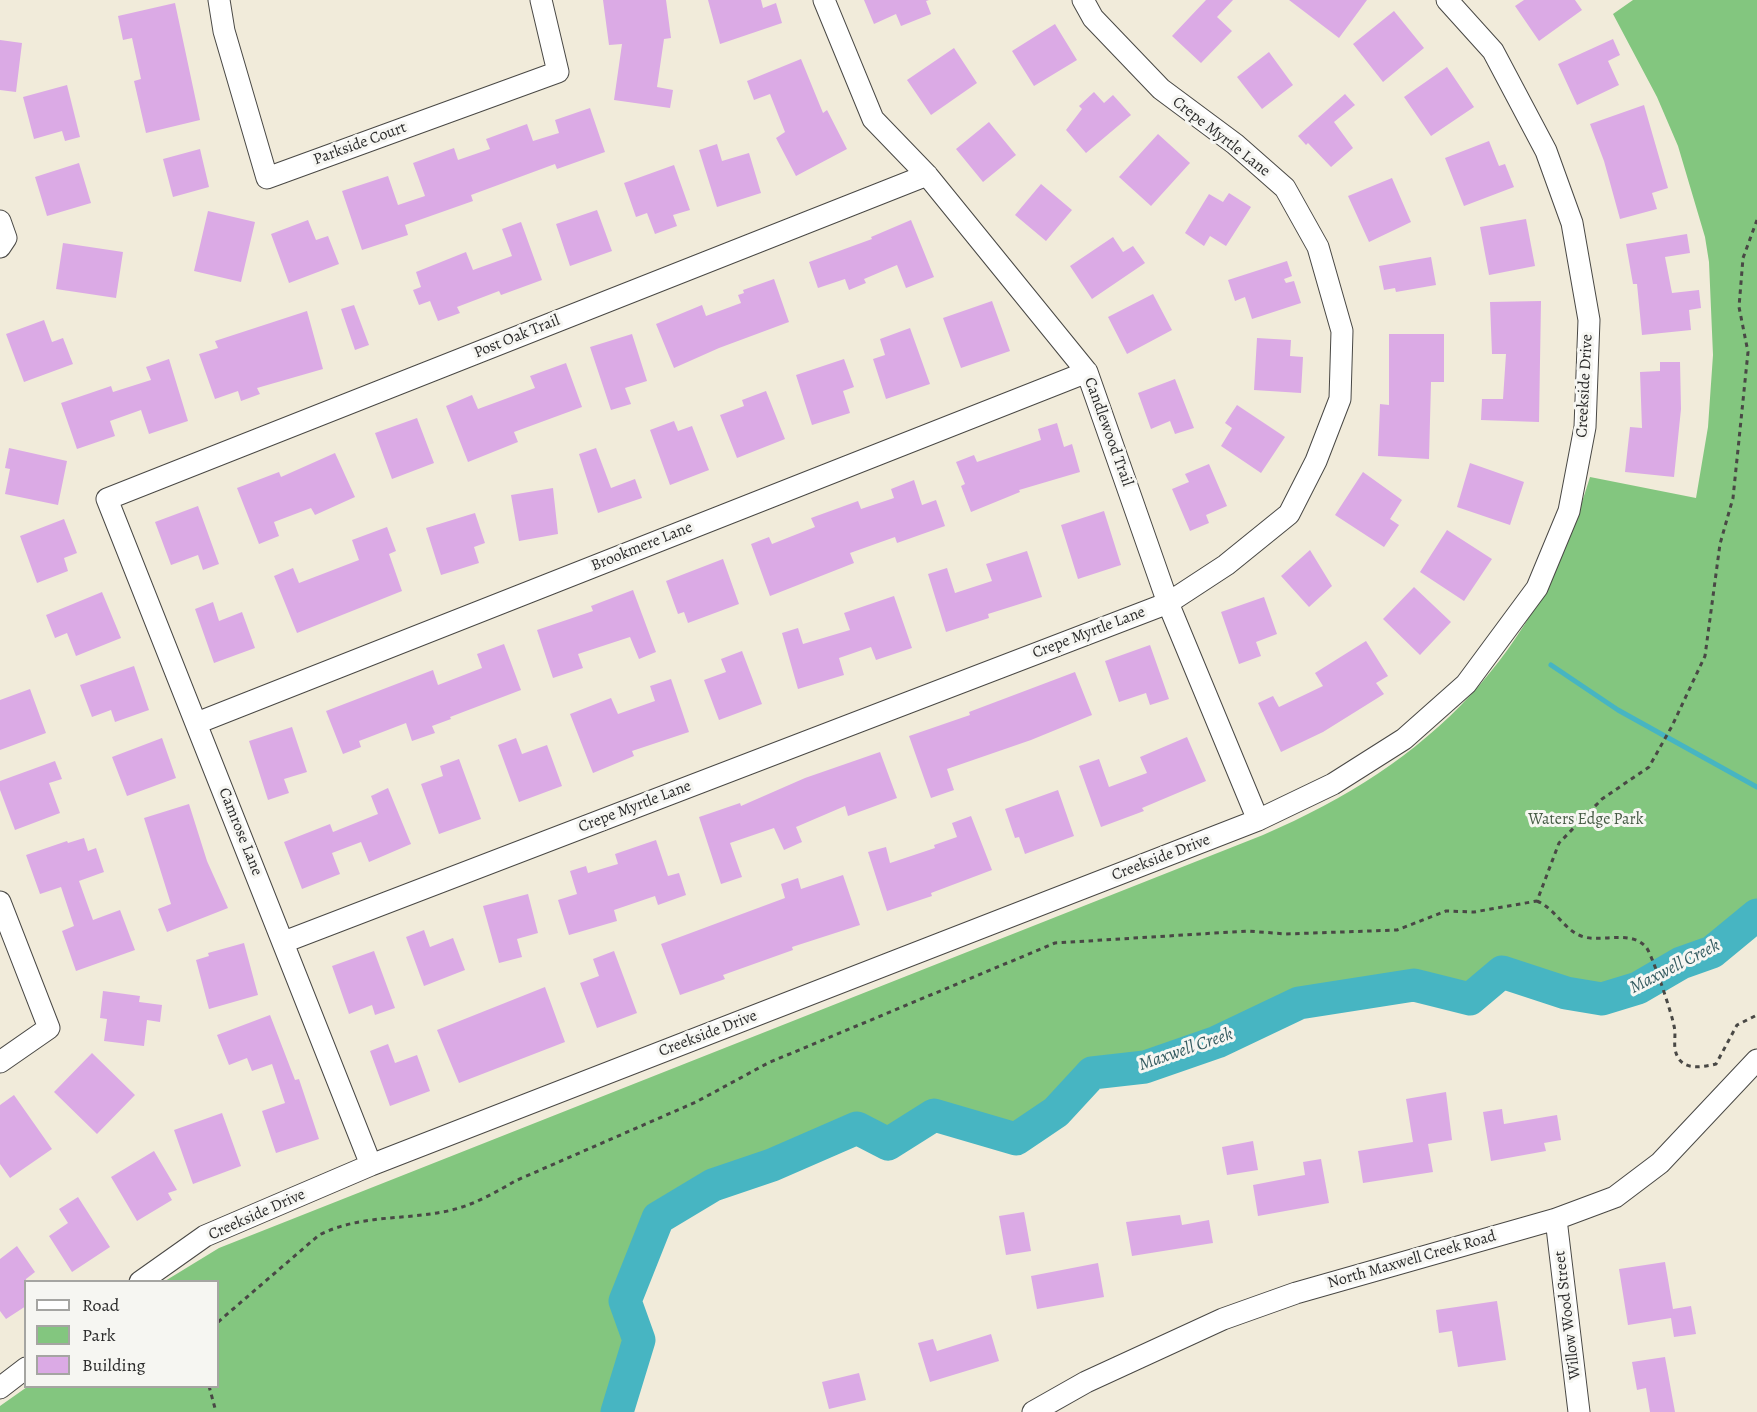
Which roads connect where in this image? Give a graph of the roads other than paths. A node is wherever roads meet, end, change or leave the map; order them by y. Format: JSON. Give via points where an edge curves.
{"nodes":[{"id":1,"x":219,"y":0,"type":"edge"},
{"id":2,"x":541,"y":0,"type":"edge"},
{"id":3,"x":824,"y":0,"type":"edge"},
{"id":4,"x":1083,"y":0,"type":"edge"},
{"id":5,"x":1447,"y":0,"type":"edge"},
{"id":6,"x":927,"y":175,"type":"junction"},
{"id":7,"x":0,"y":221,"type":"edge"},
{"id":8,"x":0,"y":247,"type":"edge"},
{"id":9,"x":1087,"y":372,"type":"junction"},
{"id":10,"x":107,"y":499,"type":"joint"},
{"id":11,"x":1168,"y":603,"type":"junction"},
{"id":12,"x":197,"y":723,"type":"junction"},
{"id":13,"x":1258,"y":820,"type":"junction"},
{"id":14,"x":0,"y":902,"type":"edge"},
{"id":15,"x":284,"y":942,"type":"junction"},
{"id":16,"x":1757,"y":1060,"type":"edge"},
{"id":17,"x":0,"y":1062,"type":"edge"},
{"id":18,"x":371,"y":1165,"type":"junction"},
{"id":19,"x":1556,"y":1219,"type":"junction"},
{"id":20,"x":141,"y":1280,"type":"edge"},
{"id":21,"x":24,"y":1370,"type":"edge"},
{"id":22,"x":0,"y":1388,"type":"edge"},
{"id":23,"x":1033,"y":1412,"type":"edge"},
{"id":24,"x":1579,"y":1412,"type":"edge"}],
"edges":[{"from":1,"to":2,"type":"street","name":"Parkside Court","via":[[224,31],[267,178],[558,72]]},
{"from":3,"to":6,"type":"street","name":"Candlewood Trail","via":[[873,119]]},
{"from":4,"to":11,"type":"street","name":"Crepe Myrtle Lane","via":[[1093,18],[1161,89],[1235,144],[1285,188],[1318,247],[1342,331],[1340,399],[1316,461],[1289,514],[1226,565]]},
{"from":5,"to":13,"type":"street","name":"Creekside Drive","via":[[1493,51],[1546,151],[1572,223],[1589,320],[1585,427],[1569,511],[1537,588],[1466,684],[1404,740],[1333,784]]},
{"from":6,"to":9,"type":"street","name":"Candlewood Trail"},
{"from":6,"to":10,"type":"street","name":"Post Oak Trail"},
{"from":7,"to":8,"type":"street","via":[[6,238]]},
{"from":9,"to":11,"type":"street","name":"Candlewood Trail"},
{"from":9,"to":12,"type":"street","name":"Brookmere Lane"},
{"from":10,"to":12,"type":"street","name":"Camrose Lane"},
{"from":11,"to":13,"type":"street","name":"Candlewood Trail"},
{"from":11,"to":15,"type":"street","name":"Crepe Myrtle Lane"},
{"from":12,"to":15,"type":"street","name":"Camrose Lane"},
{"from":13,"to":18,"type":"street","name":"Creekside Drive"},
{"from":14,"to":17,"type":"street","via":[[49,1028]]},
{"from":15,"to":18,"type":"street","name":"Camrose Lane"},
{"from":16,"to":19,"type":"street","name":"North Maxwell Creek Road","via":[[1660,1163],[1615,1197]]},
{"from":18,"to":20,"type":"street","name":"Creekside Drive","via":[[206,1236]]},
{"from":19,"to":23,"type":"street","name":"North Maxwell Creek Road","via":[[1296,1293],[1223,1319],[1086,1382]]},
{"from":19,"to":24,"type":"street","name":"Willow Wood Street"},
{"from":21,"to":22,"type":"street"}]}
